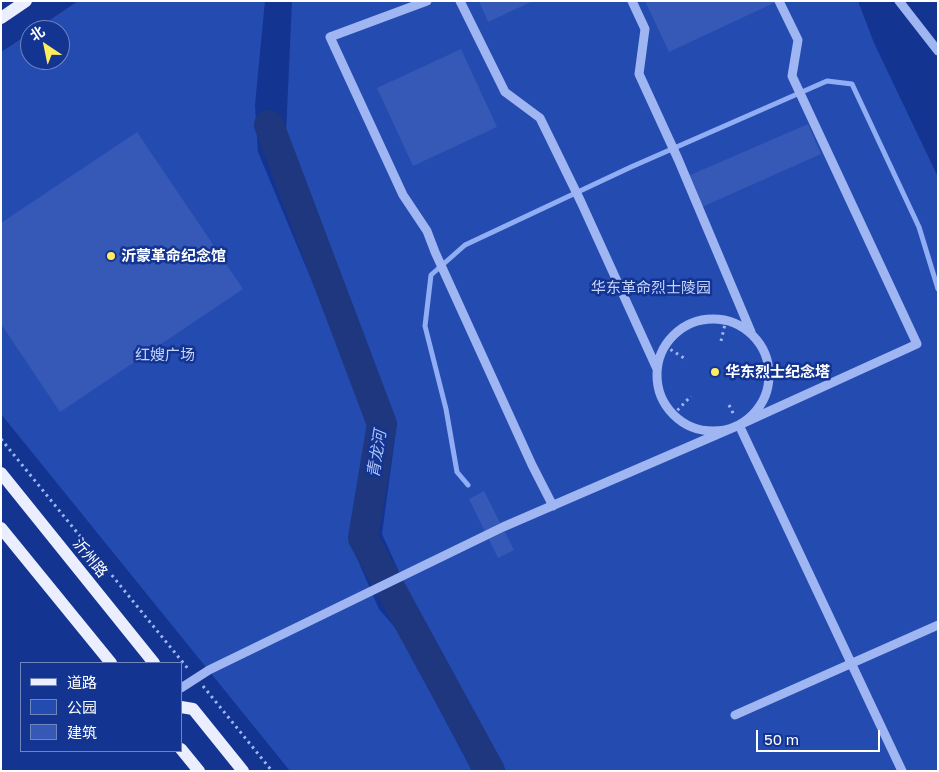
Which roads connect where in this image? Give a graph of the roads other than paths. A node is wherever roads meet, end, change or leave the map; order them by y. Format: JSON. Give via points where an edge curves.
{"nodes":[{"id":1,"x":26,"y":1,"type":"edge"},
{"id":2,"x":427,"y":1,"type":"edge"},
{"id":3,"x":460,"y":1,"type":"edge"},
{"id":4,"x":632,"y":1,"type":"edge"},
{"id":5,"x":779,"y":1,"type":"edge"},
{"id":6,"x":899,"y":1,"type":"edge"},
{"id":7,"x":1,"y":18,"type":"edge"},
{"id":8,"x":938,"y":51,"type":"edge"},
{"id":9,"x":751,"y":332,"type":"junction"},
{"id":10,"x":656,"y":368,"type":"junction"},
{"id":11,"x":739,"y":425,"type":"junction"},
{"id":12,"x":1,"y":473,"type":"edge"},
{"id":13,"x":553,"y":506,"type":"junction"},
{"id":14,"x":1,"y":528,"type":"edge"},
{"id":15,"x":938,"y":626,"type":"edge"},
{"id":16,"x":110,"y":662,"type":"edge"},
{"id":17,"x":153,"y":662,"type":"edge"},
{"id":18,"x":852,"y":663,"type":"junction"},
{"id":19,"x":182,"y":687,"type":"edge"},
{"id":20,"x":182,"y":707,"type":"edge"},
{"id":21,"x":735,"y":715,"type":"dead end"},
{"id":22,"x":182,"y":750,"type":"edge"},
{"id":23,"x":199,"y":771,"type":"edge"},
{"id":24,"x":243,"y":771,"type":"edge"},
{"id":25,"x":902,"y":771,"type":"edge"}],
"edges":[{"from":1,"to":7,"type":"main road"},
{"from":2,"to":13,"type":"street","via":[[330,37],[403,195],[427,231]]},
{"from":3,"to":10,"type":"street","via":[[506,92],[540,118]]},
{"from":4,"to":9,"type":"street","via":[[645,29],[639,74]]},
{"from":5,"to":11,"type":"street","via":[[798,40],[792,76],[917,344]]},
{"from":6,"to":8,"type":"street"},
{"from":9,"to":10,"type":"street","via":[[719,318],[701,319],[685,325],[671,336]]},
{"from":9,"to":11,"type":"street","via":[[763,347],[769,365],[769,384],[763,401],[752,416]]},
{"from":10,"to":11,"type":"street","via":[[657,386],[663,402],[687,425],[703,431],[720,431]]},
{"from":11,"to":13,"type":"street"},
{"from":11,"to":18,"type":"street"},
{"from":12,"to":17,"type":"main road","name":"沂州路"},
{"from":13,"to":19,"type":"street","via":[[209,670]]},
{"from":14,"to":16,"type":"main road"},
{"from":15,"to":18,"type":"street"},
{"from":18,"to":21,"type":"street"},
{"from":18,"to":25,"type":"street"},
{"from":20,"to":24,"type":"main road","via":[[193,709]]},
{"from":22,"to":23,"type":"main road"}]}
